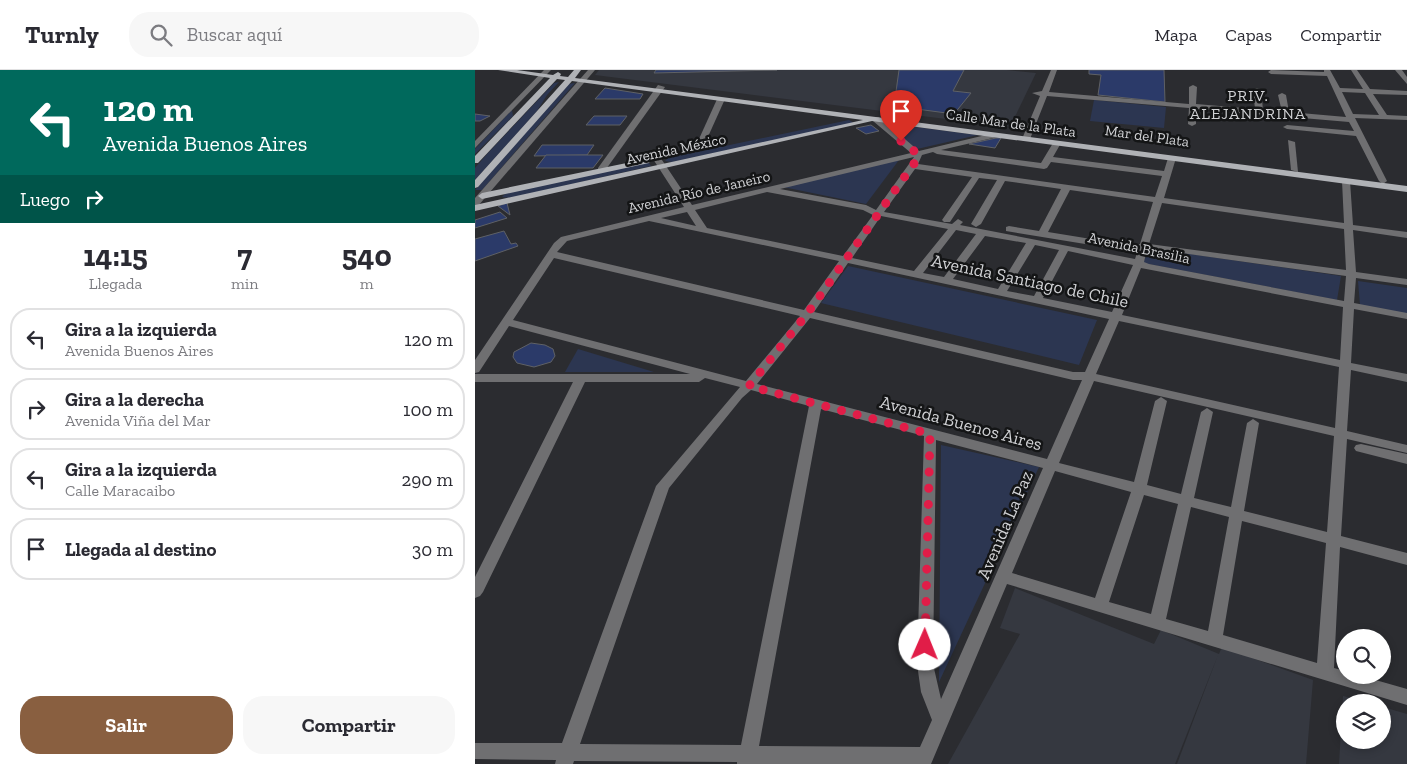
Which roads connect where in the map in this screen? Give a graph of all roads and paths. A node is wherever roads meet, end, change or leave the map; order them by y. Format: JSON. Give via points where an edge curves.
{"nodes":[{"id":1,"x":501,"y":70,"type":"edge"},
{"id":2,"x":534,"y":70,"type":"edge"},
{"id":3,"x":592,"y":70,"type":"edge"},
{"id":4,"x":1046,"y":70,"type":"edge"},
{"id":5,"x":1054,"y":70,"type":"edge"},
{"id":6,"x":1355,"y":70,"type":"edge"},
{"id":7,"x":1398,"y":70,"type":"edge"},
{"id":8,"x":546,"y":72,"type":"edge"},
{"id":9,"x":1271,"y":72,"type":"dead end"},
{"id":10,"x":1328,"y":72,"type":"edge"},
{"id":11,"x":558,"y":74,"type":"edge"},
{"id":12,"x":574,"y":75,"type":"edge"},
{"id":13,"x":584,"y":79,"type":"junction"},
{"id":14,"x":1407,"y":82,"type":"edge"},
{"id":15,"x":1193,"y":87,"type":"dead end"},
{"id":16,"x":660,"y":89,"type":"junction"},
{"id":17,"x":1257,"y":90,"type":"dead end"},
{"id":18,"x":1337,"y":90,"type":"junction"},
{"id":19,"x":1367,"y":91,"type":"junction"},
{"id":20,"x":1407,"y":93,"type":"edge"},
{"id":21,"x":1040,"y":94,"type":"junction"},
{"id":22,"x":1282,"y":95,"type":"dead end"},
{"id":23,"x":721,"y":99,"type":"junction"},
{"id":24,"x":1193,"y":106,"type":"junction"},
{"id":25,"x":513,"y":107,"type":"junction"},
{"id":26,"x":1256,"y":112,"type":"junction"},
{"id":27,"x":521,"y":113,"type":"junction"},
{"id":28,"x":866,"y":114,"type":"junction"},
{"id":29,"x":1286,"y":114,"type":"junction"},
{"id":30,"x":857,"y":117,"type":"junction"},
{"id":31,"x":879,"y":117,"type":"junction"},
{"id":32,"x":1384,"y":117,"type":"junction"},
{"id":33,"x":1351,"y":118,"type":"junction"},
{"id":34,"x":1407,"y":118,"type":"edge"},
{"id":35,"x":1254,"y":123,"type":"dead end"},
{"id":36,"x":1192,"y":124,"type":"dead end"},
{"id":37,"x":1287,"y":127,"type":"dead end"},
{"id":38,"x":1359,"y":134,"type":"junction"},
{"id":39,"x":994,"y":135,"type":"junction"},
{"id":40,"x":1022,"y":136,"type":"junction"},
{"id":41,"x":1291,"y":142,"type":"dead end"},
{"id":42,"x":1057,"y":143,"type":"junction"},
{"id":43,"x":475,"y":146,"type":"edge"},
{"id":44,"x":698,"y":150,"type":"junction"},
{"id":45,"x":930,"y":151,"type":"junction"},
{"id":46,"x":914,"y":153,"type":"junction"},
{"id":47,"x":1172,"y":158,"type":"junction"},
{"id":48,"x":475,"y":161,"type":"edge"},
{"id":49,"x":659,"y":162,"type":"junction"},
{"id":50,"x":1046,"y":163,"type":"junction"},
{"id":51,"x":913,"y":166,"type":"junction"},
{"id":52,"x":601,"y":170,"type":"junction"},
{"id":53,"x":1295,"y":170,"type":"junction"},
{"id":54,"x":1167,"y":174,"type":"junction"},
{"id":55,"x":977,"y":175,"type":"junction"},
{"id":56,"x":1003,"y":178,"type":"junction"},
{"id":57,"x":1346,"y":181,"type":"junction"},
{"id":58,"x":1383,"y":181,"type":"junction"},
{"id":59,"x":1407,"y":184,"type":"edge"},
{"id":60,"x":475,"y":185,"type":"edge"},
{"id":61,"x":1067,"y":187,"type":"junction"},
{"id":62,"x":1407,"y":189,"type":"edge"},
{"id":63,"x":768,"y":190,"type":"junction"},
{"id":64,"x":482,"y":196,"type":"junction"},
{"id":65,"x":1159,"y":200,"type":"junction"},
{"id":66,"x":475,"y":204,"type":"edge"},
{"id":67,"x":475,"y":208,"type":"edge"},
{"id":68,"x":689,"y":208,"type":"junction"},
{"id":69,"x":875,"y":210,"type":"junction"},
{"id":70,"x":647,"y":218,"type":"junction"},
{"id":71,"x":953,"y":223,"type":"junction"},
{"id":72,"x":1349,"y":227,"type":"junction"},
{"id":73,"x":979,"y":228,"type":"junction"},
{"id":74,"x":704,"y":230,"type":"junction"},
{"id":75,"x":1043,"y":235,"type":"junction"},
{"id":76,"x":1407,"y":235,"type":"edge"},
{"id":77,"x":1032,"y":242,"type":"junction"},
{"id":78,"x":1143,"y":246,"type":"junction"},
{"id":79,"x":1065,"y":248,"type":"junction"},
{"id":80,"x":551,"y":254,"type":"junction"},
{"id":81,"x":841,"y":259,"type":"junction"},
{"id":82,"x":1138,"y":264,"type":"junction"},
{"id":83,"x":1351,"y":272,"type":"junction"},
{"id":84,"x":916,"y":275,"type":"junction"},
{"id":85,"x":947,"y":281,"type":"junction"},
{"id":86,"x":1407,"y":282,"type":"edge"},
{"id":87,"x":1000,"y":293,"type":"junction"},
{"id":88,"x":1037,"y":300,"type":"junction"},
{"id":89,"x":1348,"y":305,"type":"junction"},
{"id":90,"x":802,"y":313,"type":"junction"},
{"id":91,"x":1407,"y":316,"type":"edge"},
{"id":92,"x":1115,"y":317,"type":"junction"},
{"id":93,"x":506,"y":322,"type":"junction"},
{"id":94,"x":1344,"y":365,"type":"junction"},
{"id":95,"x":475,"y":369,"type":"edge"},
{"id":96,"x":475,"y":378,"type":"edge"},
{"id":97,"x":581,"y":378,"type":"junction"},
{"id":98,"x":717,"y":378,"type":"junction"},
{"id":99,"x":1407,"y":378,"type":"edge"},
{"id":100,"x":1088,"y":380,"type":"junction"},
{"id":101,"x":743,"y":388,"type":"junction"},
{"id":102,"x":1161,"y":400,"type":"junction"},
{"id":103,"x":816,"y":404,"type":"junction"},
{"id":104,"x":1207,"y":412,"type":"junction"},
{"id":105,"x":1253,"y":423,"type":"junction"},
{"id":106,"x":930,"y":434,"type":"junction"},
{"id":107,"x":1339,"y":438,"type":"junction"},
{"id":108,"x":1407,"y":450,"type":"edge"},
{"id":109,"x":1407,"y":459,"type":"edge"},
{"id":110,"x":1050,"y":466,"type":"junction"},
{"id":111,"x":1139,"y":489,"type":"junction"},
{"id":112,"x":1186,"y":501,"type":"junction"},
{"id":113,"x":1237,"y":514,"type":"junction"},
{"id":114,"x":1335,"y":540,"type":"junction"},
{"id":115,"x":1407,"y":559,"type":"edge"},
{"id":116,"x":1004,"y":577,"type":"junction"},
{"id":117,"x":475,"y":592,"type":"edge"},
{"id":118,"x":1100,"y":606,"type":"junction"},
{"id":119,"x":1157,"y":623,"type":"junction"},
{"id":120,"x":1214,"y":640,"type":"junction"},
{"id":121,"x":1325,"y":672,"type":"junction"},
{"id":122,"x":1407,"y":697,"type":"edge"},
{"id":123,"x":941,"y":720,"type":"junction"},
{"id":124,"x":475,"y":751,"type":"edge"},
{"id":125,"x":566,"y":758,"type":"edge"},
{"id":126,"x":747,"y":759,"type":"edge"},
{"id":127,"x":924,"y":760,"type":"edge"}],
"edges":[{"from":1,"to":8,"type":"main road"},
{"from":2,"to":8,"type":"main road"},
{"from":3,"to":13,"type":"street"},
{"from":4,"to":21,"type":"street"},
{"from":5,"to":21,"type":"street"},
{"from":6,"to":19,"type":"street"},
{"from":7,"to":14,"type":"street"},
{"from":8,"to":11,"type":"main road","name":"Mar del Plata"},
{"from":8,"to":25,"type":"street"},
{"from":9,"to":10,"type":"street"},
{"from":10,"to":18,"type":"street"},
{"from":11,"to":12,"type":"main road","name":"Mar del Plata"},
{"from":11,"to":27,"type":"main road"},
{"from":12,"to":13,"type":"main road","name":"Mar del Plata"},
{"from":12,"to":60,"type":"main road"},
{"from":13,"to":16,"type":"main road","name":"Mar del Plata"},
{"from":13,"to":64,"type":"street"},
{"from":15,"to":24,"type":"street"},
{"from":16,"to":23,"type":"main road","name":"Calle Mar de la Plata"},
{"from":16,"to":28,"type":"main road","name":"Mar del Plata"},
{"from":16,"to":52,"type":"street"},
{"from":17,"to":26,"type":"street"},
{"from":18,"to":19,"type":"street"},
{"from":18,"to":33,"type":"street"},
{"from":19,"to":20,"type":"street"},
{"from":19,"to":32,"type":"street"},
{"from":21,"to":24,"type":"street"},
{"from":21,"to":40,"type":"street"},
{"from":22,"to":29,"type":"street"},
{"from":23,"to":30,"type":"main road","name":"Calle Mar de la Plata"},
{"from":23,"to":44,"type":"street"},
{"from":24,"to":26,"type":"street","via":[[1222,106]]},
{"from":24,"to":36,"type":"street"},
{"from":25,"to":27,"type":"main road"},
{"from":25,"to":43,"type":"street"},
{"from":26,"to":29,"type":"street"},
{"from":26,"to":35,"type":"street"},
{"from":27,"to":48,"type":"main road"},
{"from":28,"to":30,"type":"main road","name":"Avenida México"},
{"from":28,"to":31,"type":"main road","name":"Mar del Plata"},
{"from":29,"to":33,"type":"street"},
{"from":30,"to":31,"type":"main road","name":"Calle Mar de la Plata"},
{"from":30,"to":44,"type":"main road","name":"Avenida México"},
{"from":31,"to":39,"type":"main road","name":"Calle Mar de la Plata"},
{"from":31,"to":40,"type":"main road","name":"Mar del Plata"},
{"from":31,"to":46,"type":"street"},
{"from":31,"to":49,"type":"main road","name":"Avenida México"},
{"from":32,"to":33,"type":"street"},
{"from":32,"to":34,"type":"street"},
{"from":33,"to":38,"type":"street"},
{"from":37,"to":38,"type":"street"},
{"from":38,"to":58,"type":"street"},
{"from":39,"to":40,"type":"main road","name":"Calle Mar de la Plata"},
{"from":39,"to":45,"type":"street","name":"Avenida Río de Janeiro"},
{"from":40,"to":42,"type":"main road","name":"Calle Mar de la Plata"},
{"from":40,"to":53,"type":"main road","name":"Mar del Plata"},
{"from":41,"to":53,"type":"street"},
{"from":42,"to":47,"type":"main road","name":"Calle Mar de la Plata"},
{"from":42,"to":50,"type":"street"},
{"from":44,"to":49,"type":"main road","name":"Avenida México"},
{"from":45,"to":46,"type":"street","name":"Avenida Río de Janeiro"},
{"from":45,"to":50,"type":"street"},
{"from":46,"to":51,"type":"street","via":[[919,156]]},
{"from":46,"to":63,"type":"street","name":"Avenida Río de Janeiro"},
{"from":46,"to":69,"type":"street"},
{"from":47,"to":54,"type":"street","name":"Avenida La Paz"},
{"from":47,"to":57,"type":"main road","name":"Calle Mar de la Plata"},
{"from":49,"to":52,"type":"main road","name":"Avenida México"},
{"from":49,"to":67,"type":"main road","name":"Avenida México"},
{"from":49,"to":68,"type":"street"},
{"from":50,"to":54,"type":"street"},
{"from":51,"to":55,"type":"street"},
{"from":51,"to":69,"type":"street"},
{"from":52,"to":64,"type":"main road","name":"Avenida México"},
{"from":53,"to":58,"type":"main road","name":"Mar del Plata"},
{"from":54,"to":65,"type":"street","name":"Avenida La Paz"},
{"from":55,"to":56,"type":"street"},
{"from":55,"to":71,"type":"street"},
{"from":56,"to":61,"type":"street"},
{"from":56,"to":73,"type":"street"},
{"from":57,"to":62,"type":"main road","name":"Calle Mar de la Plata"},
{"from":57,"to":72,"type":"street"},
{"from":58,"to":59,"type":"main road","name":"Mar del Plata"},
{"from":61,"to":65,"type":"street"},
{"from":61,"to":75,"type":"street"},
{"from":63,"to":68,"type":"street","name":"Avenida Río de Janeiro"},
{"from":63,"to":69,"type":"street","name":"Avenida Brasilia"},
{"from":64,"to":66,"type":"street"},
{"from":65,"to":72,"type":"street"},
{"from":65,"to":78,"type":"street","name":"Avenida La Paz"},
{"from":68,"to":70,"type":"street","name":"Avenida Río de Janeiro"},
{"from":68,"to":74,"type":"street"},
{"from":69,"to":71,"type":"street","name":"Avenida Brasilia"},
{"from":69,"to":81,"type":"street"},
{"from":70,"to":74,"type":"street","name":"Avenida Santiago de Chile"},
{"from":70,"to":80,"type":"street","name":"Avenida Río de Janeiro","via":[[570,236],[560,242]]},
{"from":71,"to":73,"type":"street","name":"Avenida Brasilia"},
{"from":71,"to":84,"type":"street"},
{"from":72,"to":76,"type":"street"},
{"from":72,"to":83,"type":"street"},
{"from":73,"to":75,"type":"street","name":"Avenida Brasilia"},
{"from":73,"to":77,"type":"street","name":"Avenida Brasilia"},
{"from":73,"to":85,"type":"street"},
{"from":74,"to":81,"type":"street","name":"Avenida Santiago de Chile"},
{"from":75,"to":78,"type":"street","name":"Avenida Brasilia","via":[[1122,247]]},
{"from":77,"to":79,"type":"street","name":"Avenida Brasilia"},
{"from":77,"to":87,"type":"street"},
{"from":78,"to":82,"type":"street","name":"Avenida La Paz"},
{"from":78,"to":83,"type":"street","name":"Avenida Brasilia"},
{"from":79,"to":82,"type":"street","name":"Avenida Brasilia"},
{"from":79,"to":88,"type":"street"},
{"from":80,"to":90,"type":"street"},
{"from":80,"to":93,"type":"street","name":"Avenida Río de Janeiro"},
{"from":81,"to":84,"type":"street","name":"Avenida Santiago de Chile"},
{"from":81,"to":90,"type":"street"},
{"from":82,"to":89,"type":"street","name":"Avenida Brasilia"},
{"from":82,"to":92,"type":"street","name":"Avenida La Paz"},
{"from":83,"to":86,"type":"street","name":"Avenida Brasilia"},
{"from":83,"to":89,"type":"street"},
{"from":84,"to":85,"type":"street","name":"Avenida Santiago de Chile"},
{"from":85,"to":87,"type":"street","name":"Avenida Santiago de Chile"},
{"from":87,"to":88,"type":"street","name":"Avenida Santiago de Chile"},
{"from":88,"to":92,"type":"street","name":"Avenida Santiago de Chile"},
{"from":89,"to":91,"type":"street","name":"Avenida Brasilia"},
{"from":89,"to":94,"type":"street"},
{"from":90,"to":100,"type":"street"},
{"from":90,"to":101,"type":"street"},
{"from":92,"to":94,"type":"street","name":"Avenida Santiago de Chile"},
{"from":92,"to":100,"type":"street","name":"Avenida La Paz"},
{"from":93,"to":95,"type":"street","name":"Avenida Río de Janeiro"},
{"from":93,"to":98,"type":"street","name":"Avenida Buenos Aires"},
{"from":94,"to":99,"type":"street","name":"Avenida Santiago de Chile"},
{"from":94,"to":107,"type":"street"},
{"from":96,"to":97,"type":"street"},
{"from":97,"to":98,"type":"street"},
{"from":97,"to":117,"type":"street"},
{"from":98,"to":101,"type":"street","name":"Avenida Buenos Aires"},
{"from":100,"to":102,"type":"street"},
{"from":100,"to":107,"type":"street"},
{"from":100,"to":110,"type":"street","name":"Avenida La Paz"},
{"from":101,"to":103,"type":"street","name":"Avenida Buenos Aires"},
{"from":101,"to":125,"type":"street","via":[[659,494]]},
{"from":102,"to":104,"type":"street"},
{"from":102,"to":111,"type":"street"},
{"from":103,"to":106,"type":"street","name":"Avenida Buenos Aires"},
{"from":103,"to":126,"type":"street"},
{"from":104,"to":105,"type":"street"},
{"from":104,"to":112,"type":"street"},
{"from":105,"to":107,"type":"street"},
{"from":105,"to":113,"type":"street"},
{"from":106,"to":110,"type":"street","name":"Avenida Buenos Aires"},
{"from":106,"to":123,"type":"street","via":[[925,664],[930,692]]},
{"from":107,"to":108,"type":"street"},
{"from":107,"to":109,"type":"street"},
{"from":107,"to":114,"type":"street"},
{"from":110,"to":111,"type":"street","name":"Avenida Buenos Aires"},
{"from":110,"to":116,"type":"street","name":"Avenida La Paz"},
{"from":111,"to":112,"type":"street","name":"Avenida Buenos Aires"},
{"from":111,"to":118,"type":"street"},
{"from":112,"to":113,"type":"street","name":"Avenida Buenos Aires"},
{"from":112,"to":119,"type":"street"},
{"from":113,"to":114,"type":"street","name":"Avenida Buenos Aires"},
{"from":113,"to":120,"type":"street"},
{"from":114,"to":115,"type":"street","name":"Avenida Buenos Aires"},
{"from":114,"to":121,"type":"street"},
{"from":116,"to":118,"type":"street"},
{"from":116,"to":123,"type":"street","name":"Avenida La Paz"},
{"from":118,"to":119,"type":"street"},
{"from":119,"to":120,"type":"street"},
{"from":120,"to":121,"type":"street"},
{"from":121,"to":122,"type":"street"},
{"from":123,"to":127,"type":"street","name":"Avenida La Paz"},
{"from":124,"to":125,"type":"street"},
{"from":125,"to":126,"type":"street"},
{"from":126,"to":127,"type":"street"}]}
